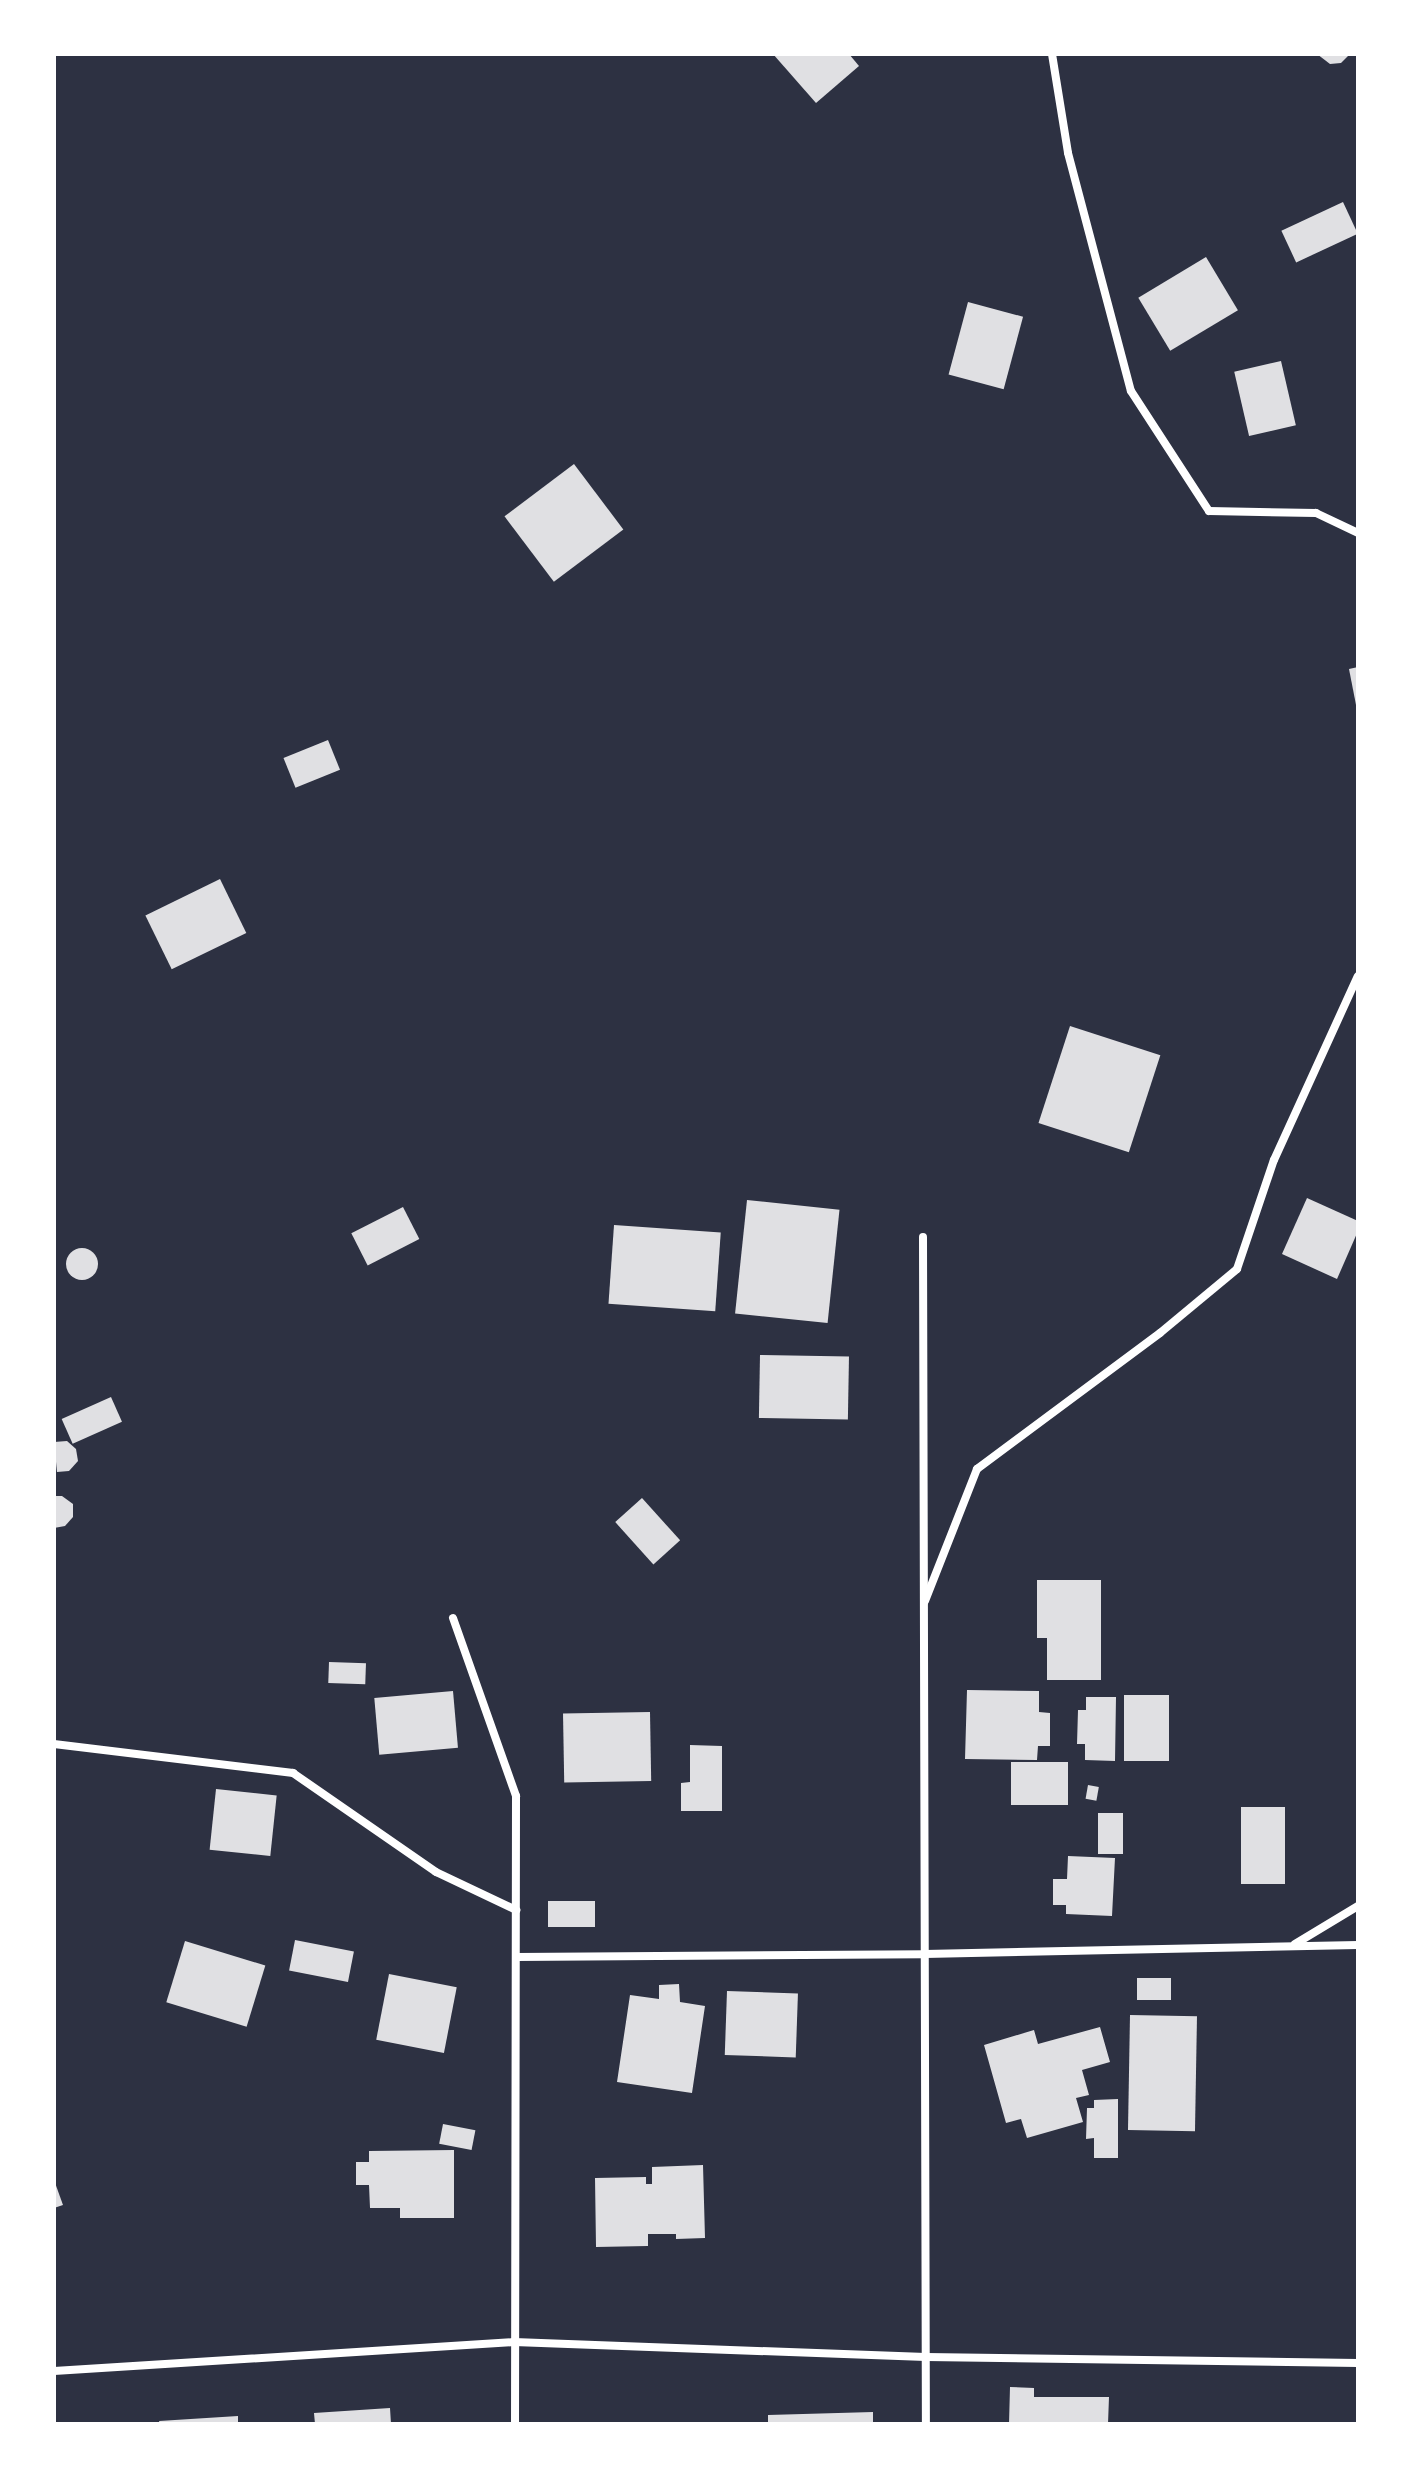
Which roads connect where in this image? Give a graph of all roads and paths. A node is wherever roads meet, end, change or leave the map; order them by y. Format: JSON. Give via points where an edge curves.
{"nodes":[{"id":1,"x":1052,"y":54,"type":"edge"},
{"id":2,"x":1358,"y":533,"type":"edge"},
{"id":3,"x":1358,"y":976,"type":"edge"},
{"id":4,"x":923,"y":1237,"type":"dead end"},
{"id":5,"x":923,"y":1607,"type":"junction"},
{"id":6,"x":453,"y":1618,"type":"dead end"},
{"id":7,"x":54,"y":1744,"type":"edge"},
{"id":8,"x":1358,"y":1906,"type":"edge"},
{"id":9,"x":516,"y":1910,"type":"junction"},
{"id":10,"x":1294,"y":1945,"type":"junction"},
{"id":11,"x":1358,"y":1945,"type":"edge"},
{"id":12,"x":925,"y":1954,"type":"junction"},
{"id":13,"x":516,"y":1957,"type":"junction"},
{"id":14,"x":514,"y":2342,"type":"junction"},
{"id":15,"x":926,"y":2357,"type":"junction"},
{"id":16,"x":1358,"y":2363,"type":"edge"},
{"id":17,"x":54,"y":2371,"type":"edge"},
{"id":18,"x":515,"y":2424,"type":"edge"},
{"id":19,"x":926,"y":2424,"type":"edge"}],
"edges":[{"from":1,"to":2,"type":"street","via":[[1068,153],[1131,391],[1209,511],[1316,513]]},
{"from":3,"to":5,"type":"street","via":[[1274,1160],[1237,1269],[977,1469]]},
{"from":4,"to":5,"type":"street"},
{"from":5,"to":12,"type":"street"},
{"from":6,"to":9,"type":"street","via":[[516,1796]]},
{"from":7,"to":9,"type":"street","via":[[293,1773],[436,1872]]},
{"from":8,"to":10,"type":"street"},
{"from":9,"to":13,"type":"street"},
{"from":10,"to":11,"type":"street"},
{"from":10,"to":12,"type":"street"},
{"from":12,"to":13,"type":"street"},
{"from":12,"to":15,"type":"street"},
{"from":13,"to":14,"type":"street"},
{"from":14,"to":15,"type":"street"},
{"from":14,"to":17,"type":"street"},
{"from":14,"to":18,"type":"street"},
{"from":15,"to":16,"type":"street"},
{"from":15,"to":19,"type":"street"}]}
